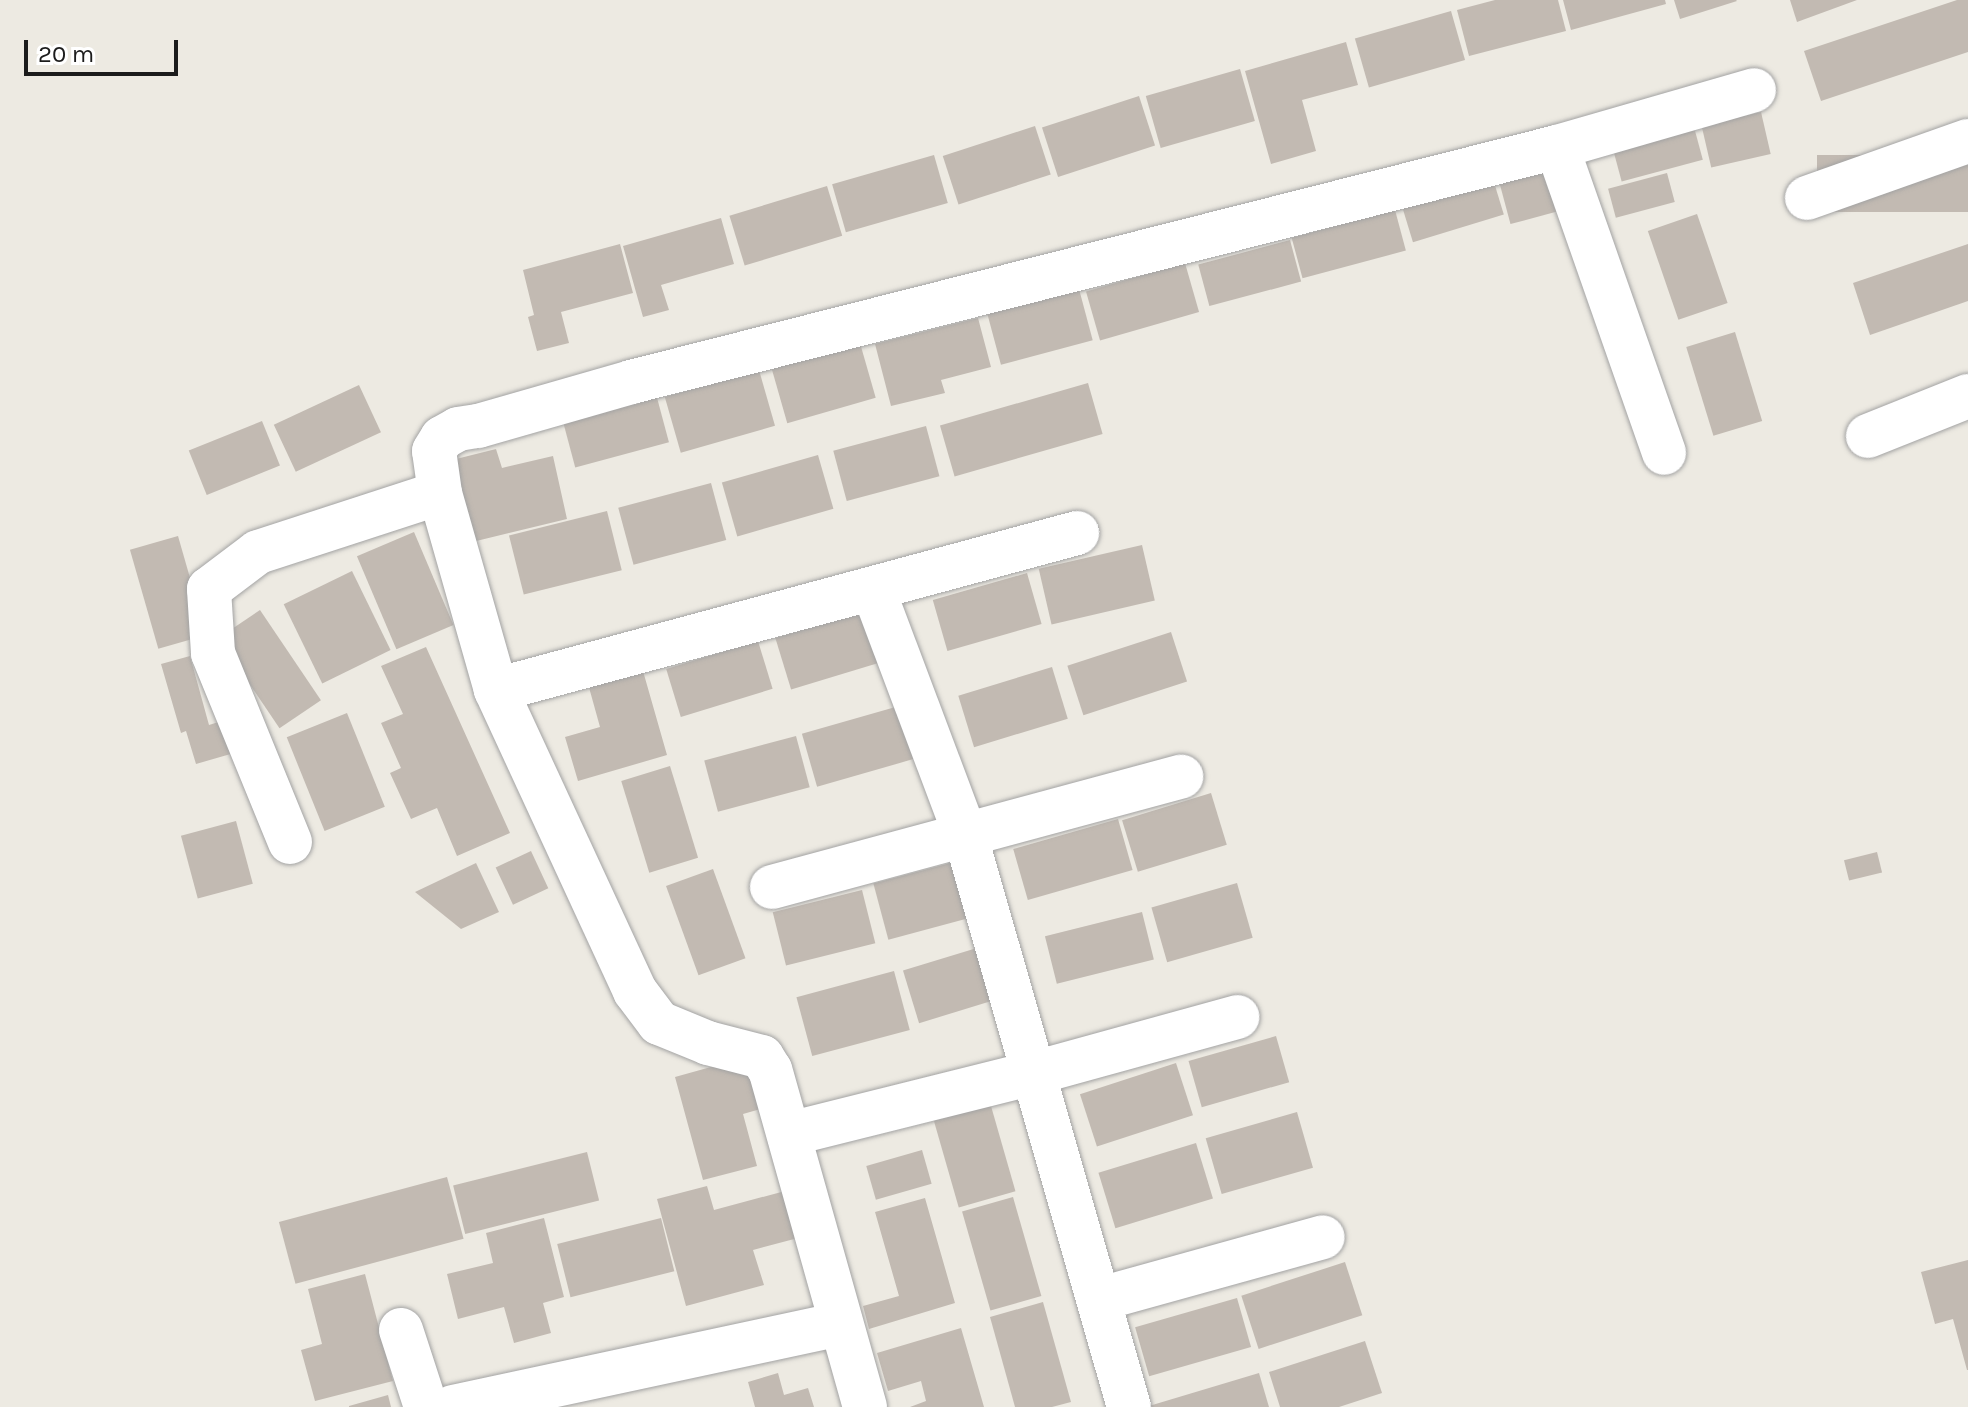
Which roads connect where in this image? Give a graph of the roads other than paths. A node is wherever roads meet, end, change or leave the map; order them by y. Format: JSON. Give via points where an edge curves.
{"nodes":[{"id":1,"x":1754,"y":90,"type":"dead end"},
{"id":2,"x":1968,"y":141,"type":"edge"},
{"id":3,"x":1557,"y":147,"type":"junction"},
{"id":4,"x":1807,"y":198,"type":"dead end"},
{"id":5,"x":1968,"y":396,"type":"edge"},
{"id":6,"x":1868,"y":436,"type":"dead end"},
{"id":7,"x":1664,"y":453,"type":"dead end"},
{"id":8,"x":440,"y":493,"type":"junction"},
{"id":9,"x":1077,"y":533,"type":"dead end"},
{"id":10,"x":873,"y":589,"type":"junction"},
{"id":11,"x":496,"y":690,"type":"junction"},
{"id":12,"x":1181,"y":777,"type":"dead end"},
{"id":13,"x":965,"y":834,"type":"junction"},
{"id":14,"x":290,"y":842,"type":"dead end"},
{"id":15,"x":772,"y":887,"type":"dead end"},
{"id":16,"x":1237,"y":1017,"type":"dead end"},
{"id":17,"x":1034,"y":1073,"type":"junction"},
{"id":18,"x":789,"y":1134,"type":"junction"},
{"id":19,"x":1323,"y":1237,"type":"dead end"},
{"id":20,"x":1100,"y":1299,"type":"junction"},
{"id":21,"x":840,"y":1324,"type":"junction"},
{"id":22,"x":401,"y":1330,"type":"dead end"},
{"id":23,"x":426,"y":1407,"type":"edge"},
{"id":24,"x":453,"y":1407,"type":"edge"},
{"id":25,"x":865,"y":1407,"type":"edge"},
{"id":26,"x":1129,"y":1407,"type":"edge"}],
"edges":[{"from":1,"to":3,"type":"street"},
{"from":2,"to":4,"type":"street"},
{"from":3,"to":7,"type":"street"},
{"from":3,"to":8,"type":"street","via":[[1033,277],[458,429],[442,438],[434,451]]},
{"from":5,"to":6,"type":"street"},
{"from":8,"to":11,"type":"street"},
{"from":8,"to":14,"type":"street","via":[[258,552],[209,589],[213,653]]},
{"from":9,"to":10,"type":"street"},
{"from":10,"to":11,"type":"street"},
{"from":10,"to":13,"type":"street"},
{"from":11,"to":18,"type":"street","via":[[635,991],[659,1023],[762,1057]]},
{"from":12,"to":13,"type":"street"},
{"from":13,"to":15,"type":"street"},
{"from":13,"to":17,"type":"street"},
{"from":16,"to":17,"type":"street"},
{"from":17,"to":18,"type":"street"},
{"from":17,"to":20,"type":"street"},
{"from":18,"to":21,"type":"street"},
{"from":19,"to":20,"type":"street"},
{"from":20,"to":26,"type":"street"},
{"from":21,"to":24,"type":"street"},
{"from":21,"to":25,"type":"street"},
{"from":22,"to":23,"type":"street"}]}
